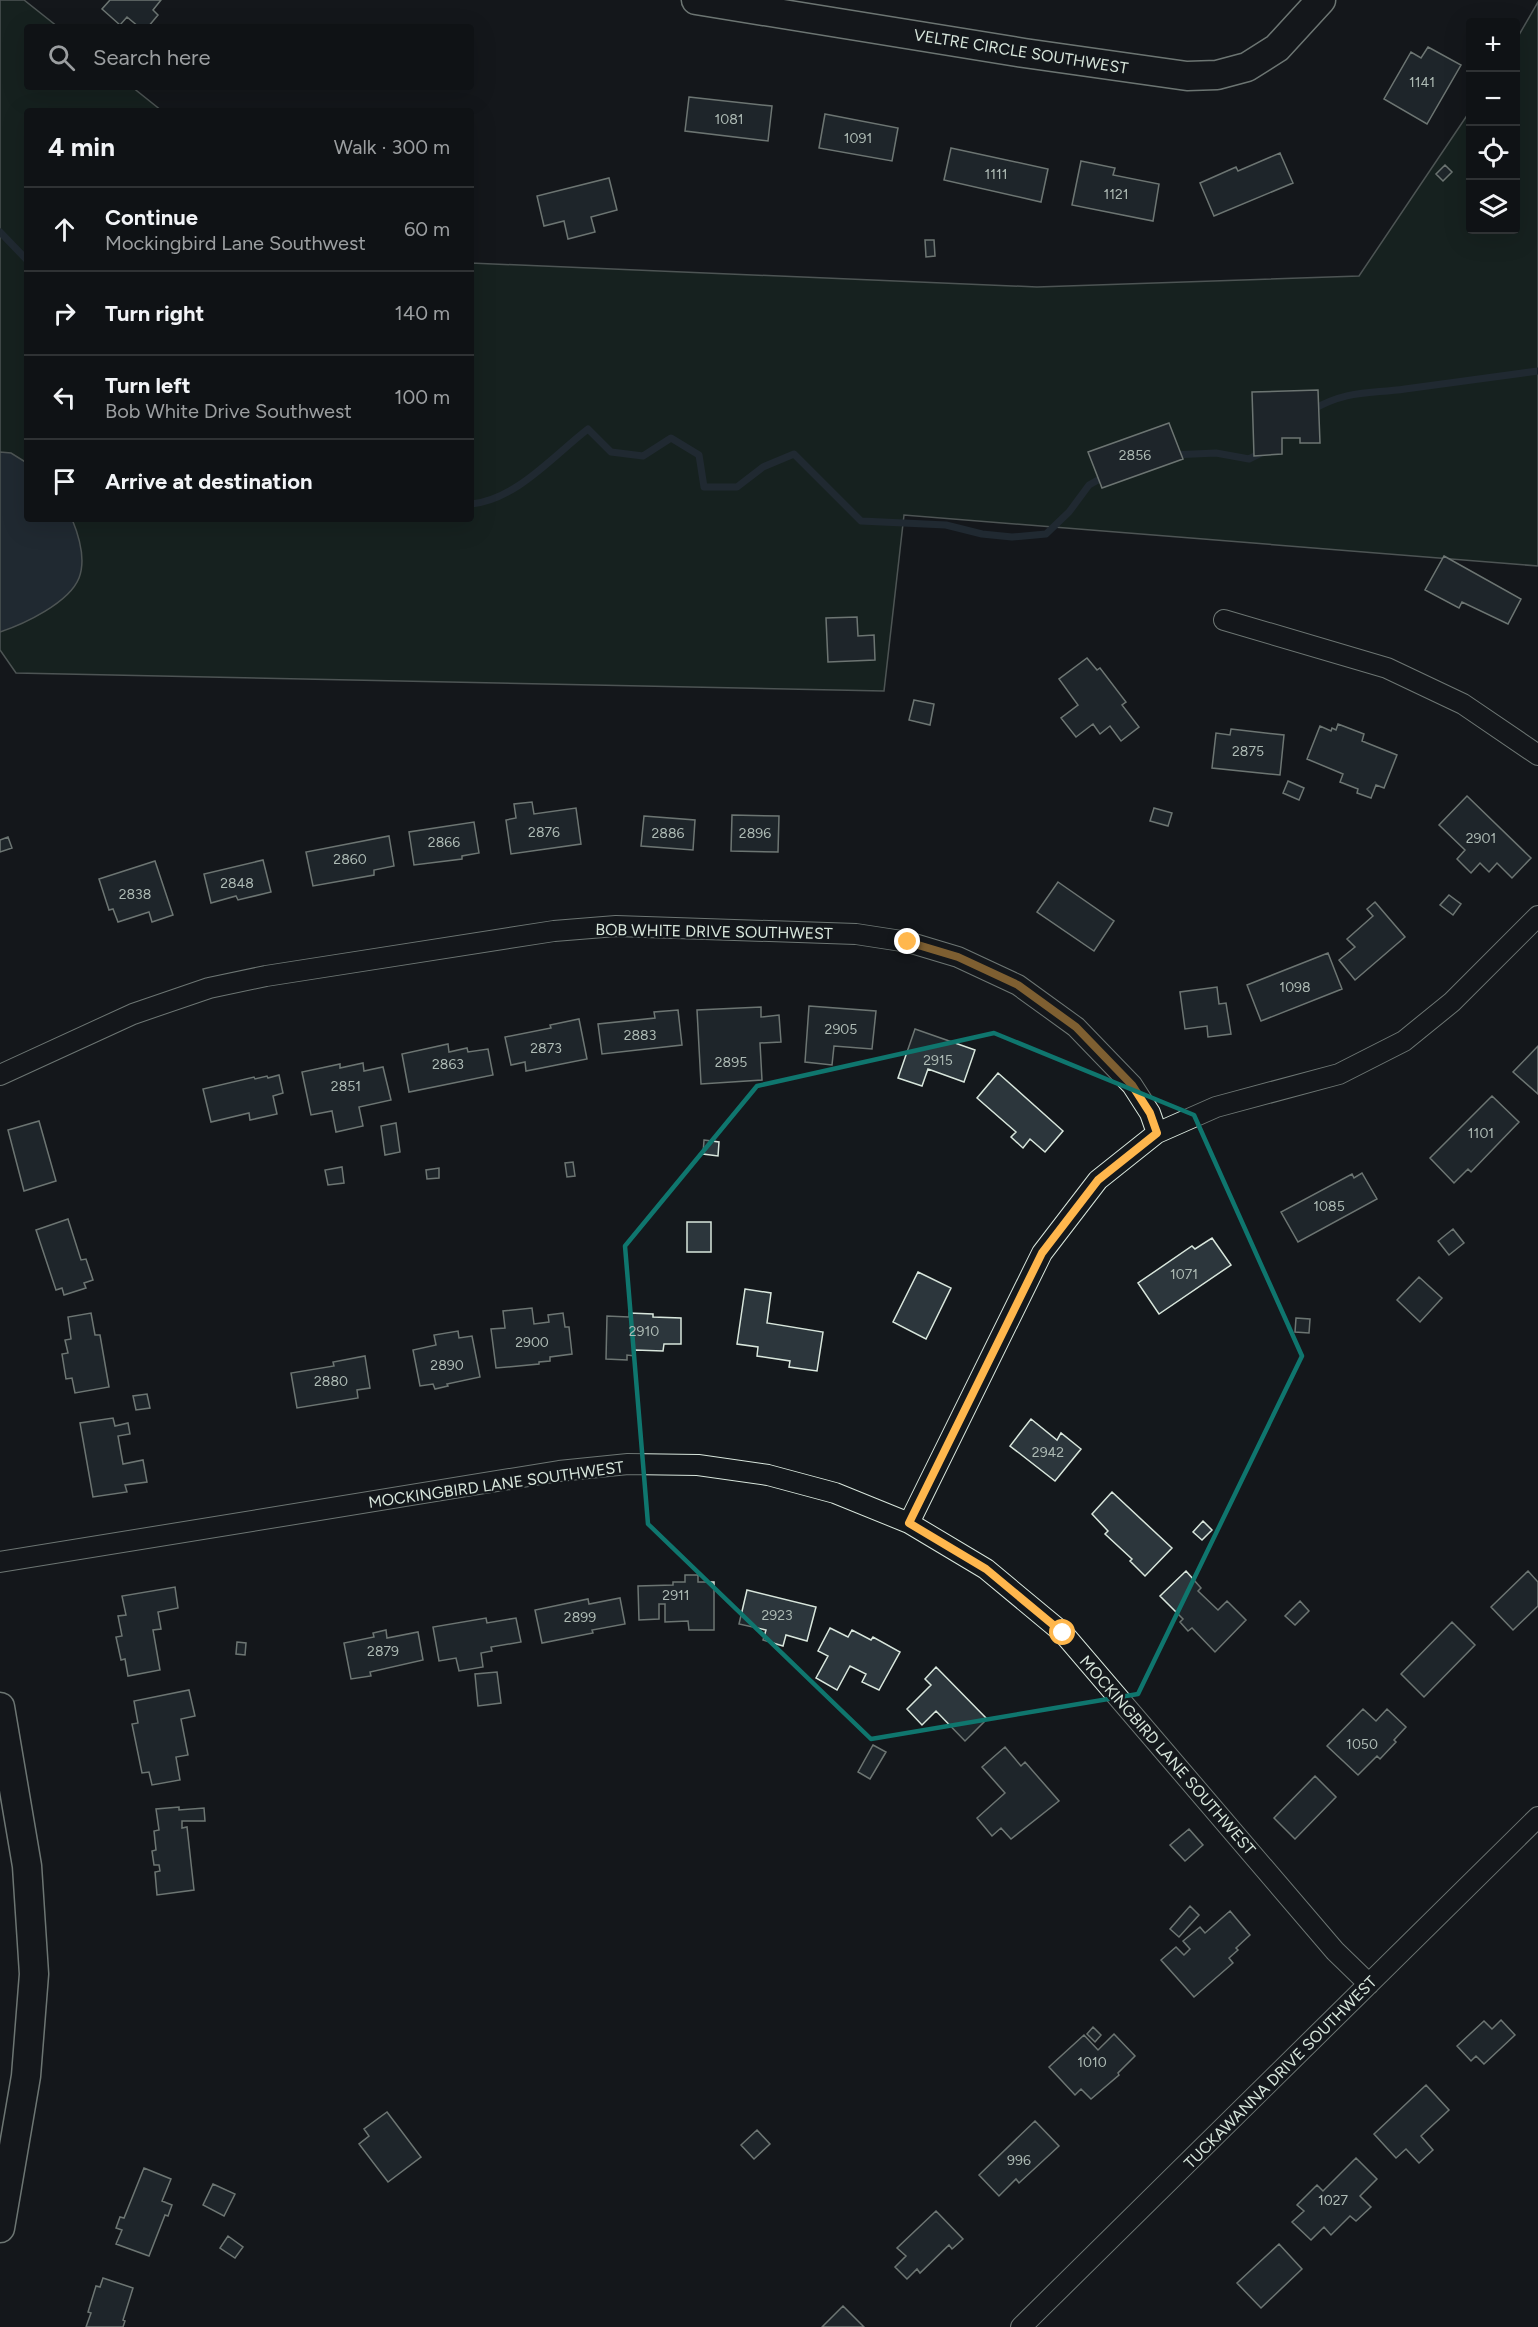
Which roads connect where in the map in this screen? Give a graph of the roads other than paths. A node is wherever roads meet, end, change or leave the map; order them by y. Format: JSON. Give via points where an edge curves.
{"nodes":[{"id":1,"x":696,"y":0,"type":"edge"},
{"id":2,"x":1321,"y":0,"type":"edge"},
{"id":3,"x":1224,"y":620,"type":"dead end"},
{"id":4,"x":1538,"y":755,"type":"edge"},
{"id":5,"x":1538,"y":916,"type":"edge"},
{"id":6,"x":0,"y":1075,"type":"edge"},
{"id":7,"x":1157,"y":1133,"type":"junction"},
{"id":8,"x":909,"y":1523,"type":"junction"},
{"id":9,"x":0,"y":1562,"type":"edge"},
{"id":10,"x":0,"y":1707,"type":"edge"},
{"id":11,"x":1538,"y":1817,"type":"edge"},
{"id":12,"x":1369,"y":1984,"type":"junction"},
{"id":13,"x":0,"y":2228,"type":"edge"},
{"id":14,"x":1021,"y":2327,"type":"edge"}],
"edges":[{"from":1,"to":2,"type":"street","name":"VELTRE CIRCLE SOUTHWEST","via":[[1187,76],[1217,75],[1246,67],[1277,48]]},
{"from":3,"to":4,"type":"street","via":[[1387,668],[1463,704]]},
{"from":5,"to":7,"type":"street","via":[[1452,1002],[1404,1041],[1339,1074],[1216,1107]]},
{"from":6,"to":7,"type":"street","name":"BOB WHITE DRIVE SOUTHWEST","via":[[133,1014],[209,988],[266,976],[616,926],[856,934],[908,942],[958,957],[1018,985],[1076,1027],[1132,1085],[1150,1113]]},
{"from":7,"to":8,"type":"street","via":[[1098,1180],[1042,1253]]},
{"from":8,"to":9,"type":"street","name":"MOCKINGBIRD LANE SOUTHWEST","via":[[835,1493],[768,1475],[698,1465],[628,1464],[559,1471]]},
{"from":8,"to":12,"type":"street","name":"MOCKINGBIRD LANE SOUTHWEST","via":[[986,1569],[1063,1633],[1335,1951]]},
{"from":10,"to":13,"type":"street","via":[[27,1866],[34,1974],[26,2076]]},
{"from":11,"to":12,"type":"street","name":"TUCKAWANNA DRIVE SOUTHWEST"},
{"from":12,"to":14,"type":"street","name":"TUCKAWANNA DRIVE SOUTHWEST"}]}
